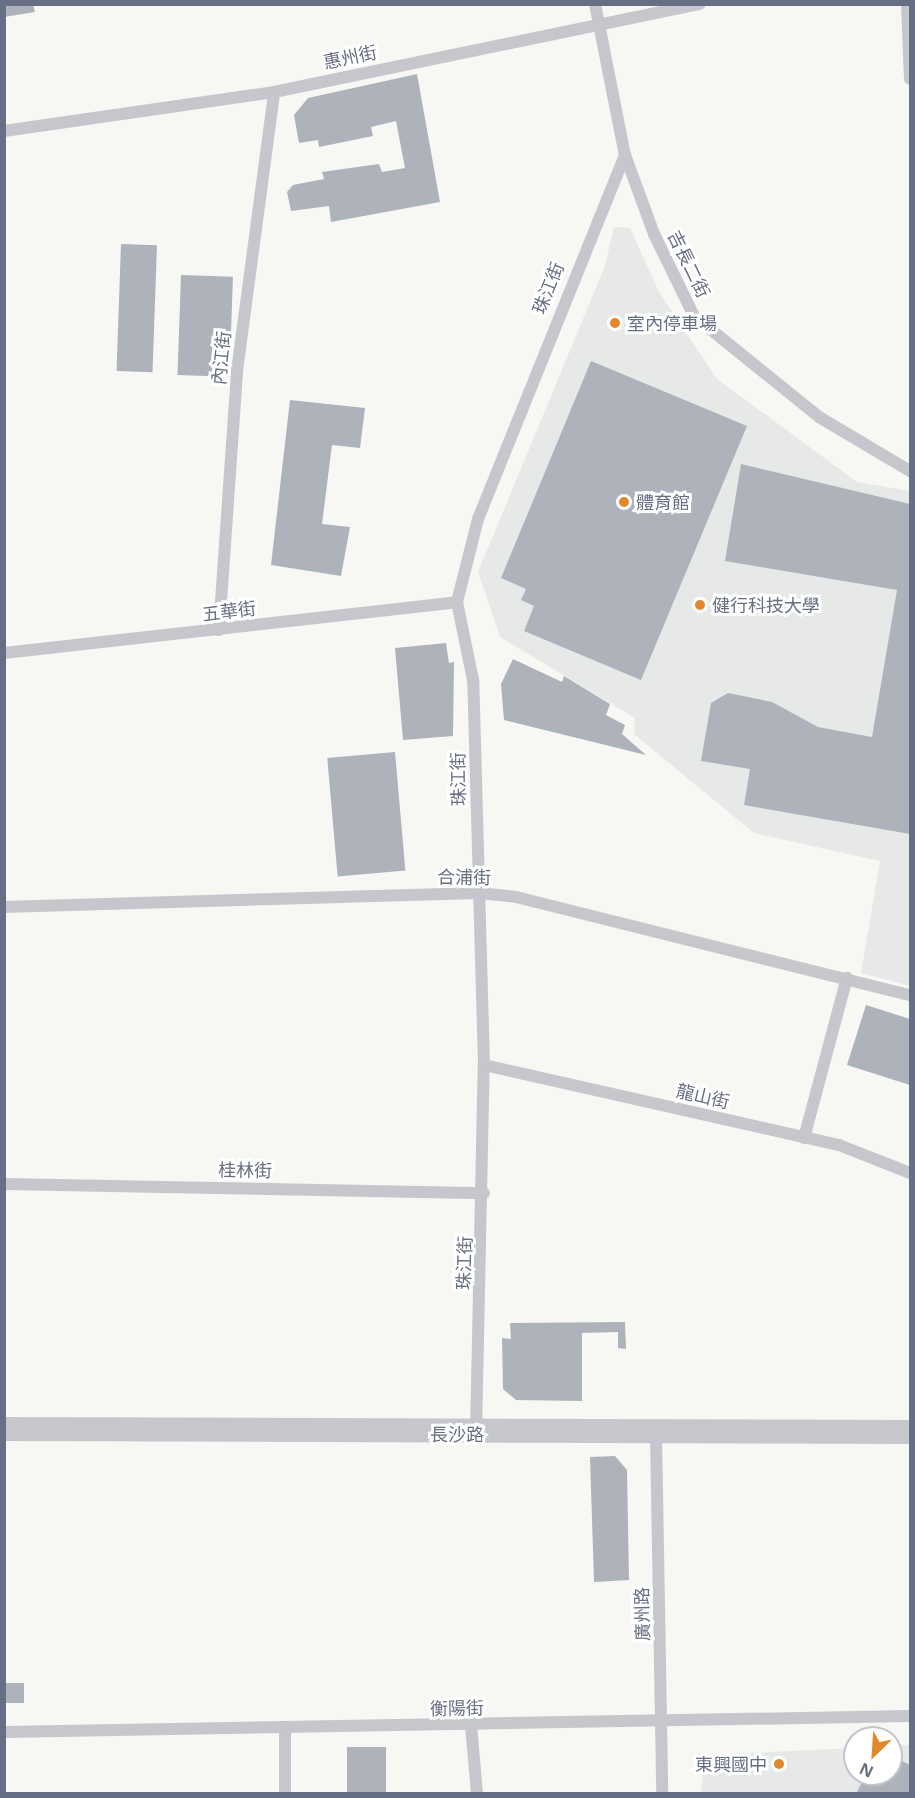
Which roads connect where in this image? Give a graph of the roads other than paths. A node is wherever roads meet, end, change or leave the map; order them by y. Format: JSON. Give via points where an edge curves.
{"nodes":[{"id":1,"x":595,"y":4,"type":"edge"},
{"id":2,"x":700,"y":4,"type":"edge"},
{"id":3,"x":907,"y":4,"type":"edge"},
{"id":4,"x":598,"y":23,"type":"junction"},
{"id":5,"x":910,"y":79,"type":"edge"},
{"id":6,"x":274,"y":92,"type":"junction"},
{"id":7,"x":4,"y":131,"type":"edge"},
{"id":8,"x":625,"y":155,"type":"junction"},
{"id":9,"x":910,"y":471,"type":"edge"},
{"id":10,"x":457,"y":602,"type":"junction"},
{"id":11,"x":219,"y":630,"type":"junction"},
{"id":12,"x":4,"y":653,"type":"edge"},
{"id":13,"x":479,"y":893,"type":"junction"},
{"id":14,"x":4,"y":907,"type":"edge"},
{"id":15,"x":847,"y":978,"type":"junction"},
{"id":16,"x":910,"y":995,"type":"edge"},
{"id":17,"x":484,"y":1065,"type":"junction"},
{"id":18,"x":804,"y":1138,"type":"junction"},
{"id":19,"x":910,"y":1173,"type":"edge"},
{"id":20,"x":4,"y":1184,"type":"edge"},
{"id":21,"x":484,"y":1193,"type":"junction"},
{"id":22,"x":4,"y":1429,"type":"edge"},
{"id":23,"x":910,"y":1432,"type":"edge"},
{"id":24,"x":476,"y":1434,"type":"junction"},
{"id":25,"x":656,"y":1434,"type":"junction"},
{"id":26,"x":910,"y":1716,"type":"edge"},
{"id":27,"x":662,"y":1720,"type":"junction"},
{"id":28,"x":471,"y":1725,"type":"junction"},
{"id":29,"x":285,"y":1729,"type":"junction"},
{"id":30,"x":4,"y":1732,"type":"edge"},
{"id":31,"x":285,"y":1794,"type":"edge"},
{"id":32,"x":477,"y":1794,"type":"edge"},
{"id":33,"x":662,"y":1794,"type":"edge"}],
"edges":[{"from":1,"to":4,"type":"lane","name":"吉長二街"},
{"from":2,"to":4,"type":"lane","name":"惠州街"},
{"from":3,"to":5,"type":"lane"},
{"from":4,"to":6,"type":"lane","name":"惠州街"},
{"from":4,"to":8,"type":"lane","name":"吉長二街"},
{"from":6,"to":7,"type":"lane","name":"惠州街"},
{"from":6,"to":11,"type":"lane","name":"內江街","via":[[237,371]]},
{"from":8,"to":9,"type":"lane","name":"吉長二街","via":[[654,234],[694,316],[819,417]]},
{"from":8,"to":10,"type":"lane","name":"珠江街","via":[[478,519]]},
{"from":10,"to":11,"type":"lane","name":"五華街"},
{"from":10,"to":13,"type":"lane","name":"珠江街","via":[[473,680]]},
{"from":11,"to":12,"type":"lane","name":"五華街"},
{"from":13,"to":14,"type":"lane","name":"合浦街"},
{"from":13,"to":15,"type":"lane","name":"合浦街"},
{"from":13,"to":17,"type":"lane","name":"珠江街"},
{"from":15,"to":16,"type":"lane","name":"合浦街"},
{"from":15,"to":18,"type":"lane"},
{"from":17,"to":18,"type":"lane","name":"龍山街"},
{"from":17,"to":21,"type":"lane","name":"珠江街"},
{"from":18,"to":19,"type":"lane","name":"龍山街"},
{"from":20,"to":21,"type":"lane","name":"桂林街"},
{"from":21,"to":24,"type":"lane","name":"珠江街"},
{"from":22,"to":24,"type":"street","name":"長沙路"},
{"from":23,"to":25,"type":"street","name":"長沙路"},
{"from":24,"to":25,"type":"street","name":"長沙路"},
{"from":25,"to":27,"type":"lane","name":"廣州路"},
{"from":26,"to":27,"type":"lane","name":"衡陽街"},
{"from":27,"to":28,"type":"lane","name":"衡陽街"},
{"from":27,"to":33,"type":"lane","name":"廣州路"},
{"from":28,"to":29,"type":"lane","name":"衡陽街"},
{"from":28,"to":32,"type":"lane"},
{"from":29,"to":30,"type":"lane","name":"衡陽街"},
{"from":29,"to":31,"type":"lane"}]}
